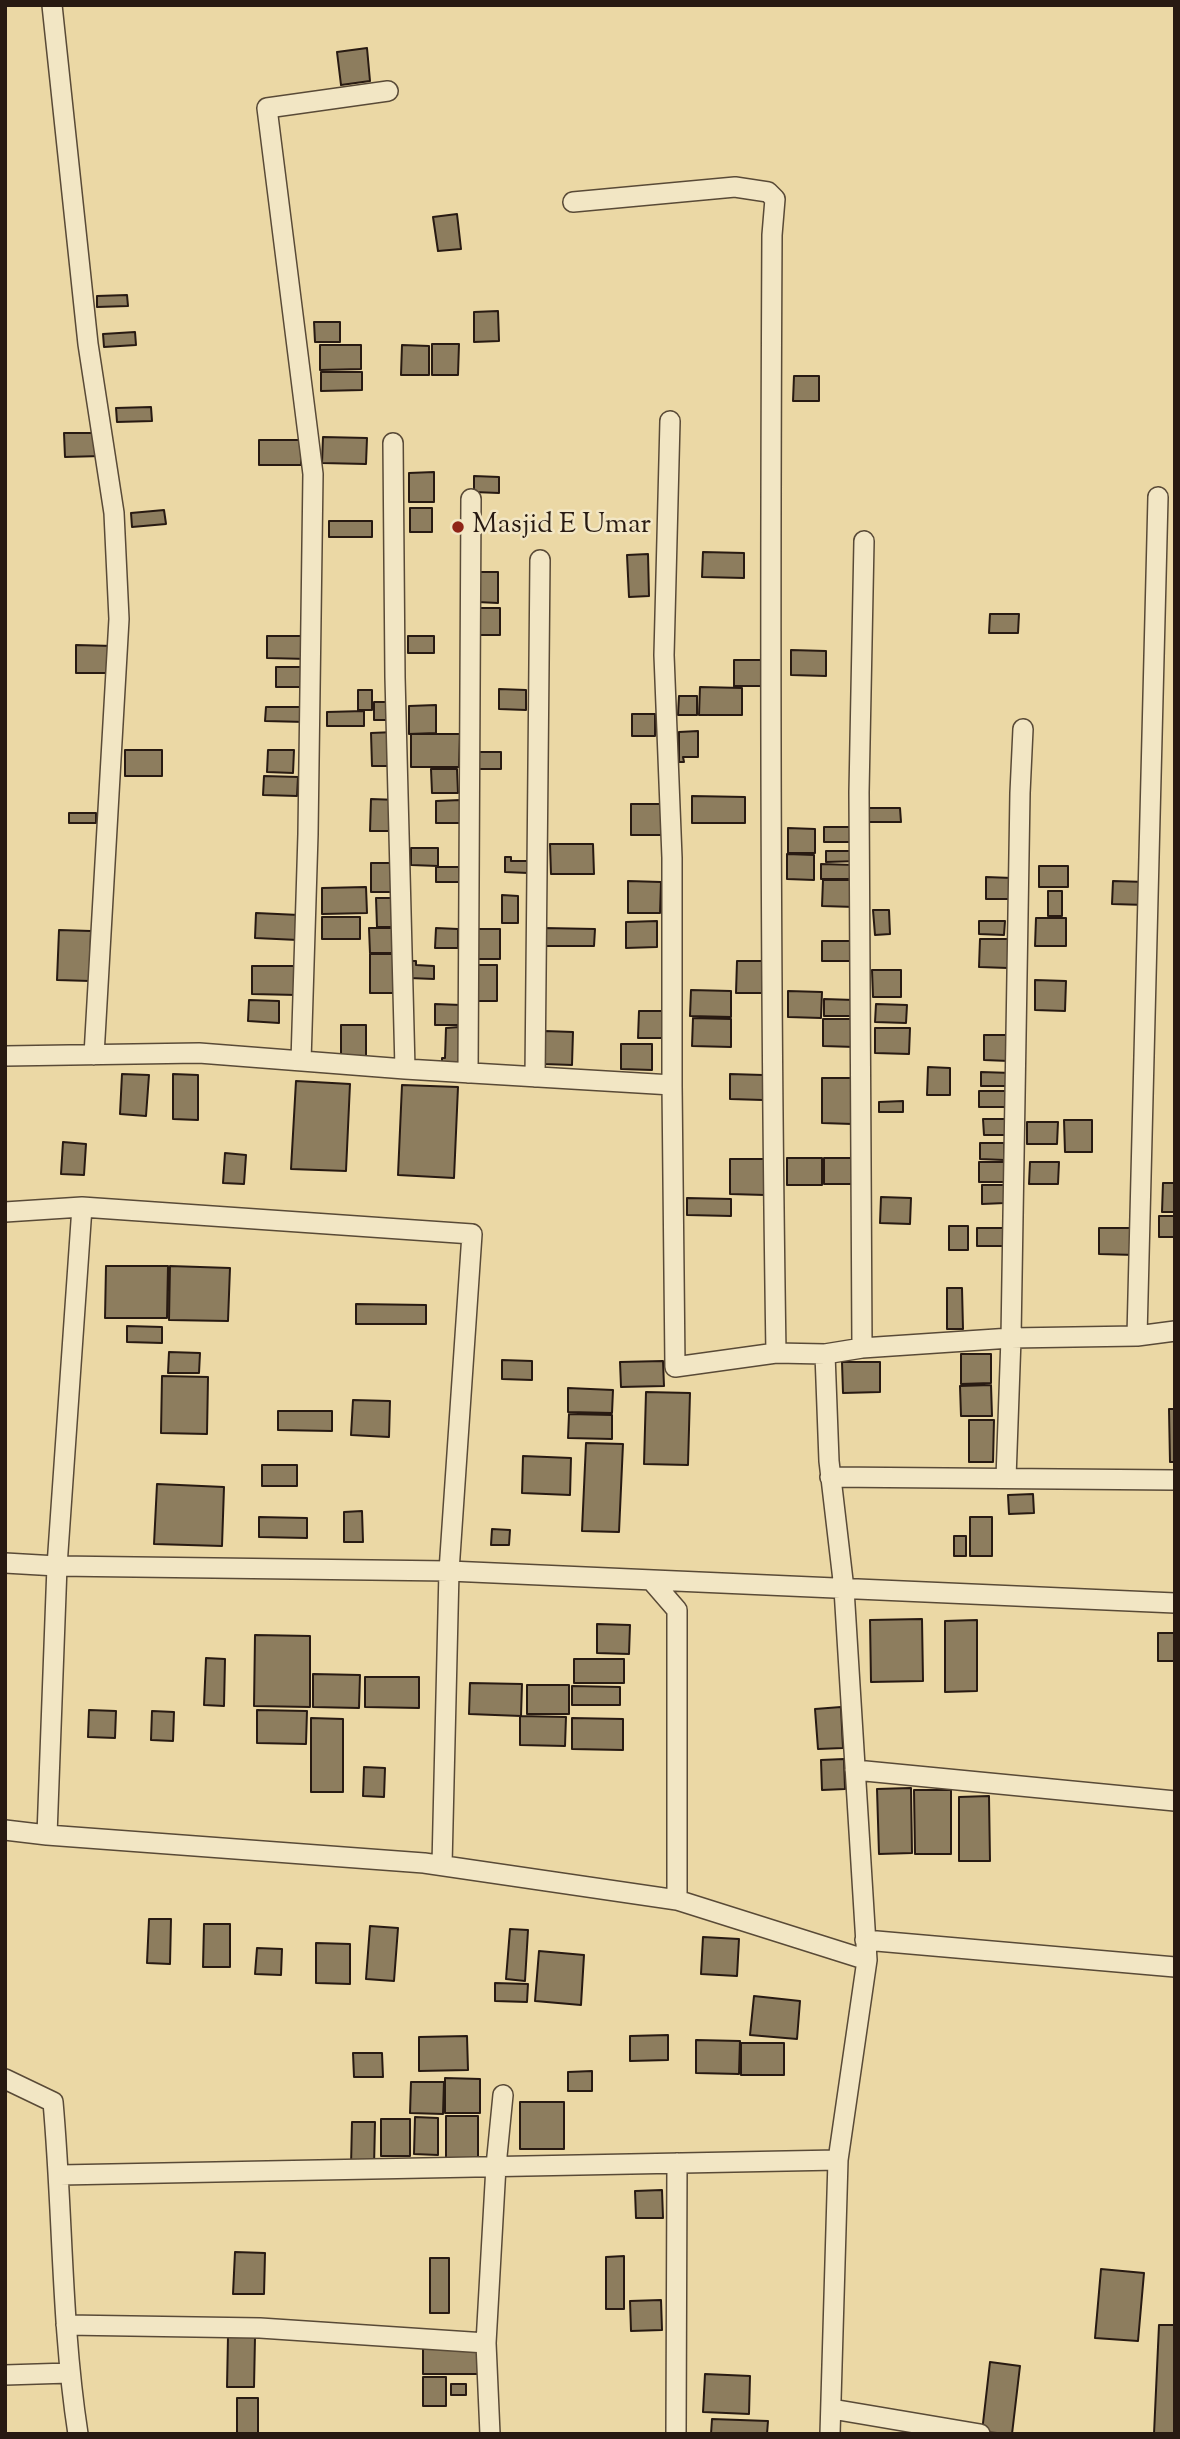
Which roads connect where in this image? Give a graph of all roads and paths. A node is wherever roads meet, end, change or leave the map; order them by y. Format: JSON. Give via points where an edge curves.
{"nodes":[{"id":1,"x":52,"y":5,"type":"edge"},
{"id":2,"x":388,"y":92,"type":"dead end"},
{"id":3,"x":573,"y":202,"type":"dead end"},
{"id":4,"x":670,"y":421,"type":"dead end"},
{"id":5,"x":393,"y":443,"type":"dead end"},
{"id":6,"x":1158,"y":497,"type":"dead end"},
{"id":7,"x":471,"y":499,"type":"dead end"},
{"id":8,"x":864,"y":541,"type":"dead end"},
{"id":9,"x":540,"y":560,"type":"dead end"},
{"id":10,"x":1023,"y":729,"type":"dead end"},
{"id":11,"x":94,"y":1055,"type":"junction"},
{"id":12,"x":5,"y":1056,"type":"edge"},
{"id":13,"x":301,"y":1060,"type":"junction"},
{"id":14,"x":405,"y":1069,"type":"junction"},
{"id":15,"x":468,"y":1073,"type":"junction"},
{"id":16,"x":535,"y":1077,"type":"junction"},
{"id":17,"x":672,"y":1085,"type":"junction"},
{"id":18,"x":82,"y":1207,"type":"junction"},
{"id":19,"x":5,"y":1212,"type":"edge"},
{"id":20,"x":1175,"y":1331,"type":"edge"},
{"id":21,"x":1137,"y":1336,"type":"junction"},
{"id":22,"x":1011,"y":1338,"type":"junction"},
{"id":23,"x":862,"y":1348,"type":"junction"},
{"id":24,"x":776,"y":1353,"type":"junction"},
{"id":25,"x":825,"y":1353,"type":"junction"},
{"id":26,"x":830,"y":1477,"type":"junction"},
{"id":27,"x":1006,"y":1478,"type":"junction"},
{"id":28,"x":1175,"y":1480,"type":"edge"},
{"id":29,"x":5,"y":1563,"type":"edge"},
{"id":30,"x":57,"y":1566,"type":"junction"},
{"id":31,"x":449,"y":1571,"type":"junction"},
{"id":32,"x":651,"y":1580,"type":"junction"},
{"id":33,"x":844,"y":1589,"type":"junction"},
{"id":34,"x":1175,"y":1603,"type":"edge"},
{"id":35,"x":855,"y":1770,"type":"junction"},
{"id":36,"x":1175,"y":1801,"type":"edge"},
{"id":37,"x":5,"y":1830,"type":"edge"},
{"id":38,"x":47,"y":1835,"type":"junction"},
{"id":39,"x":442,"y":1865,"type":"junction"},
{"id":40,"x":677,"y":1900,"type":"junction"},
{"id":41,"x":865,"y":1940,"type":"junction"},
{"id":42,"x":867,"y":1960,"type":"junction"},
{"id":43,"x":1175,"y":1967,"type":"edge"},
{"id":44,"x":5,"y":2079,"type":"edge"},
{"id":45,"x":503,"y":2095,"type":"dead end"},
{"id":46,"x":838,"y":2160,"type":"junction"},
{"id":47,"x":677,"y":2163,"type":"junction"},
{"id":48,"x":496,"y":2166,"type":"junction"},
{"id":49,"x":60,"y":2175,"type":"junction"},
{"id":50,"x":66,"y":2325,"type":"junction"},
{"id":51,"x":486,"y":2343,"type":"junction"},
{"id":52,"x":69,"y":2373,"type":"junction"},
{"id":53,"x":5,"y":2375,"type":"edge"},
{"id":54,"x":832,"y":2409,"type":"junction"},
{"id":55,"x":78,"y":2434,"type":"edge"},
{"id":56,"x":490,"y":2434,"type":"edge"},
{"id":57,"x":676,"y":2434,"type":"edge"},
{"id":58,"x":830,"y":2434,"type":"edge"},
{"id":59,"x":980,"y":2434,"type":"edge"}],
"edges":[{"from":1,"to":11,"type":"street","via":[[88,344],[114,513],[119,619]]},
{"from":2,"to":13,"type":"street","via":[[267,108],[313,474]]},
{"from":3,"to":24,"type":"street","via":[[735,187],[768,192],[775,199],[771,1033]]},
{"from":4,"to":17,"type":"street","via":[[664,655],[672,858]]},
{"from":5,"to":14,"type":"street"},
{"from":6,"to":21,"type":"street"},
{"from":7,"to":15,"type":"street"},
{"from":8,"to":23,"type":"street","via":[[859,792]]},
{"from":9,"to":16,"type":"street"},
{"from":10,"to":22,"type":"street"},
{"from":11,"to":12,"type":"street"},
{"from":11,"to":13,"type":"street","via":[[199,1053]]},
{"from":13,"to":14,"type":"street"},
{"from":14,"to":15,"type":"street"},
{"from":15,"to":16,"type":"street"},
{"from":16,"to":17,"type":"street"},
{"from":17,"to":24,"type":"street","via":[[675,1367]]},
{"from":18,"to":19,"type":"street"},
{"from":18,"to":30,"type":"street"},
{"from":18,"to":31,"type":"street","via":[[472,1234]]},
{"from":20,"to":21,"type":"street"},
{"from":21,"to":22,"type":"street"},
{"from":22,"to":23,"type":"street"},
{"from":22,"to":27,"type":"street"},
{"from":23,"to":25,"type":"street"},
{"from":24,"to":25,"type":"street"},
{"from":25,"to":26,"type":"street"},
{"from":26,"to":27,"type":"street"},
{"from":26,"to":33,"type":"street"},
{"from":27,"to":28,"type":"street"},
{"from":29,"to":30,"type":"street"},
{"from":30,"to":31,"type":"street"},
{"from":30,"to":38,"type":"street"},
{"from":31,"to":32,"type":"street"},
{"from":31,"to":39,"type":"street"},
{"from":32,"to":33,"type":"street"},
{"from":32,"to":40,"type":"street","via":[[677,1611]]},
{"from":33,"to":34,"type":"street"},
{"from":33,"to":35,"type":"street"},
{"from":35,"to":36,"type":"street"},
{"from":35,"to":41,"type":"street"},
{"from":37,"to":38,"type":"street"},
{"from":38,"to":39,"type":"street"},
{"from":39,"to":40,"type":"street"},
{"from":40,"to":42,"type":"street"},
{"from":41,"to":42,"type":"street"},
{"from":41,"to":43,"type":"street"},
{"from":42,"to":46,"type":"street"},
{"from":44,"to":49,"type":"street","via":[[53,2102]]},
{"from":45,"to":48,"type":"street"},
{"from":46,"to":47,"type":"street"},
{"from":46,"to":54,"type":"street"},
{"from":47,"to":48,"type":"street"},
{"from":47,"to":57,"type":"street"},
{"from":48,"to":49,"type":"street"},
{"from":48,"to":51,"type":"street"},
{"from":49,"to":50,"type":"street"},
{"from":50,"to":51,"type":"street","via":[[260,2328]]},
{"from":50,"to":52,"type":"street"},
{"from":51,"to":56,"type":"street"},
{"from":52,"to":53,"type":"street"},
{"from":52,"to":55,"type":"street"},
{"from":54,"to":58,"type":"street"},
{"from":54,"to":59,"type":"street"}]}
